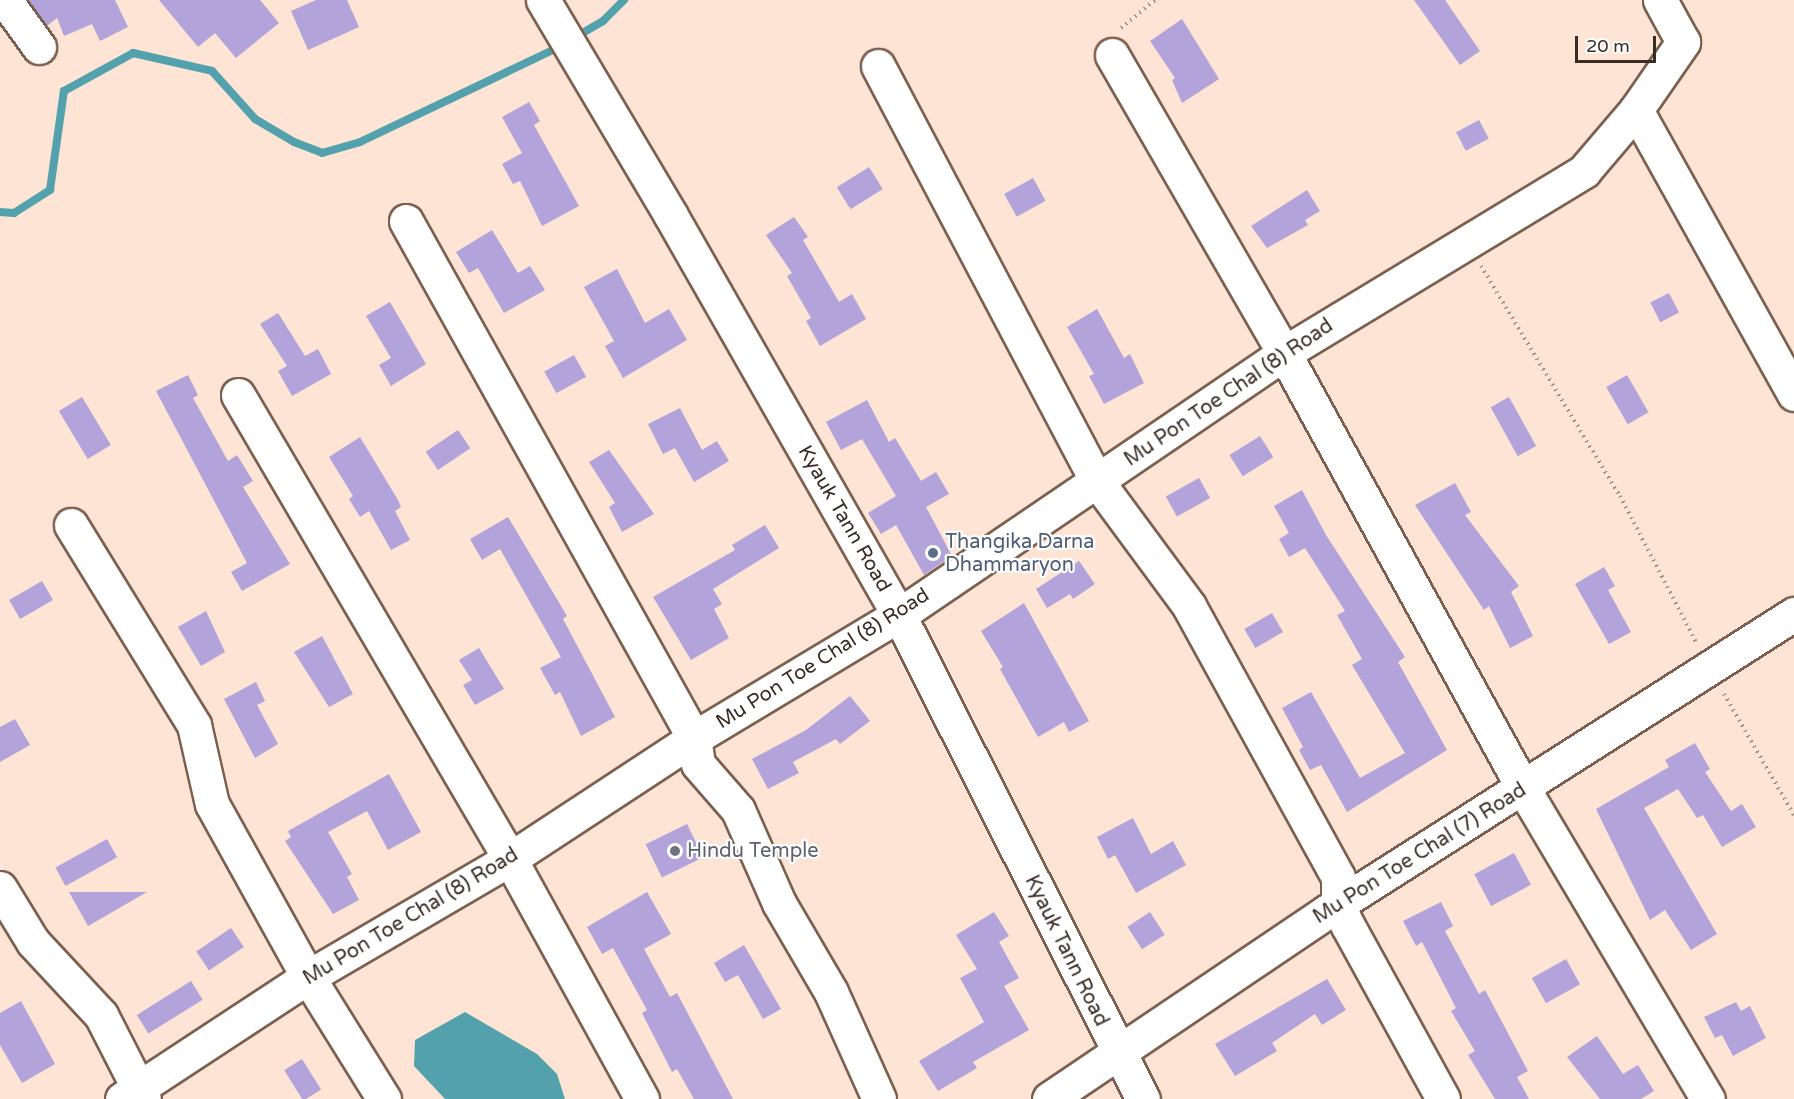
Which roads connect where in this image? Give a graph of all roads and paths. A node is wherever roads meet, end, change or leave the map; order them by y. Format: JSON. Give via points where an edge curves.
{"nodes":[{"id":1,"x":5,"y":0,"type":"edge"},
{"id":2,"x":1155,"y":0,"type":"edge"},
{"id":3,"x":1660,"y":0,"type":"edge"},
{"id":4,"x":545,"y":4,"type":"edge"},
{"id":5,"x":39,"y":47,"type":"dead end"},
{"id":6,"x":1112,"y":55,"type":"joint"},
{"id":7,"x":878,"y":66,"type":"dead end"},
{"id":8,"x":1636,"y":110,"type":"junction"},
{"id":9,"x":406,"y":220,"type":"dead end"},
{"id":10,"x":1466,"y":242,"type":"junction"},
{"id":11,"x":1284,"y":353,"type":"junction"},
{"id":12,"x":1794,"y":394,"type":"edge"},
{"id":13,"x":238,"y":395,"type":"dead end"},
{"id":14,"x":1097,"y":481,"type":"junction"},
{"id":15,"x":71,"y":525,"type":"dead end"},
{"id":16,"x":1794,"y":614,"type":"edge"},
{"id":17,"x":899,"y":615,"type":"junction"},
{"id":18,"x":1709,"y":668,"type":"junction"},
{"id":19,"x":694,"y":738,"type":"junction"},
{"id":20,"x":1523,"y":788,"type":"junction"},
{"id":21,"x":1794,"y":815,"type":"edge"},
{"id":22,"x":510,"y":859,"type":"junction"},
{"id":23,"x":0,"y":888,"type":"edge"},
{"id":24,"x":1338,"y":904,"type":"junction"},
{"id":25,"x":308,"y":976,"type":"junction"},
{"id":26,"x":1117,"y":1054,"type":"junction"},
{"id":27,"x":135,"y":1096,"type":"edge"},
{"id":28,"x":384,"y":1099,"type":"edge"},
{"id":29,"x":642,"y":1099,"type":"edge"},
{"id":30,"x":879,"y":1099,"type":"edge"},
{"id":31,"x":1049,"y":1099,"type":"edge"},
{"id":32,"x":1143,"y":1099,"type":"edge"},
{"id":33,"x":1443,"y":1099,"type":"edge"},
{"id":34,"x":1708,"y":1099,"type":"edge"}],
"edges":[{"from":1,"to":5,"type":"street"},
{"from":2,"to":6,"type":"path","via":[[1123,24]]},
{"from":3,"to":8,"type":"street","name":"Mu Pon Toe Chal (8) Road","via":[[1683,42]]},
{"from":4,"to":17,"type":"street","name":"Kyauk Tann Road"},
{"from":6,"to":11,"type":"street"},
{"from":7,"to":14,"type":"street"},
{"from":8,"to":10,"type":"street","name":"Mu Pon Toe Chal (8) Road","via":[[1584,171]]},
{"from":8,"to":12,"type":"street"},
{"from":9,"to":19,"type":"street"},
{"from":10,"to":11,"type":"street","name":"Mu Pon Toe Chal (8) Road"},
{"from":10,"to":18,"type":"path","via":[[1620,496]]},
{"from":11,"to":14,"type":"street","name":"Mu Pon Toe Chal (8) Road"},
{"from":11,"to":20,"type":"street"},
{"from":13,"to":22,"type":"street"},
{"from":14,"to":17,"type":"street","name":"Mu Pon Toe Chal (8) Road"},
{"from":14,"to":24,"type":"street","via":[[1189,606],[1338,877]]},
{"from":15,"to":25,"type":"street","via":[[194,725],[212,804]]},
{"from":16,"to":18,"type":"street","name":"Mu Pon Toe Chal (7) Road"},
{"from":17,"to":19,"type":"street","name":"Mu Pon Toe Chal (8) Road"},
{"from":17,"to":26,"type":"street","name":"Kyauk Tann Road"},
{"from":18,"to":20,"type":"street","name":"Mu Pon Toe Chal (7) Road"},
{"from":18,"to":21,"type":"path"},
{"from":19,"to":22,"type":"street","name":"Mu Pon Toe Chal (8) Road"},
{"from":19,"to":30,"type":"street","via":[[698,764],[738,810],[779,903],[831,992]]},
{"from":20,"to":24,"type":"street","name":"Mu Pon Toe Chal (7) Road"},
{"from":20,"to":34,"type":"street"},
{"from":22,"to":25,"type":"street","name":"Mu Pon Toe Chal (8) Road"},
{"from":22,"to":29,"type":"street"},
{"from":23,"to":27,"type":"street","via":[[33,942],[101,1015]]},
{"from":24,"to":26,"type":"street","name":"Mu Pon Toe Chal (7) Road"},
{"from":24,"to":33,"type":"street"},
{"from":25,"to":27,"type":"street","name":"Mu Pon Toe Chal (8) Road"},
{"from":25,"to":28,"type":"street"},
{"from":26,"to":31,"type":"street","name":"Mu Pon Toe Chal (7) Road"},
{"from":26,"to":32,"type":"street","name":"Kyauk Tann Road"}]}
